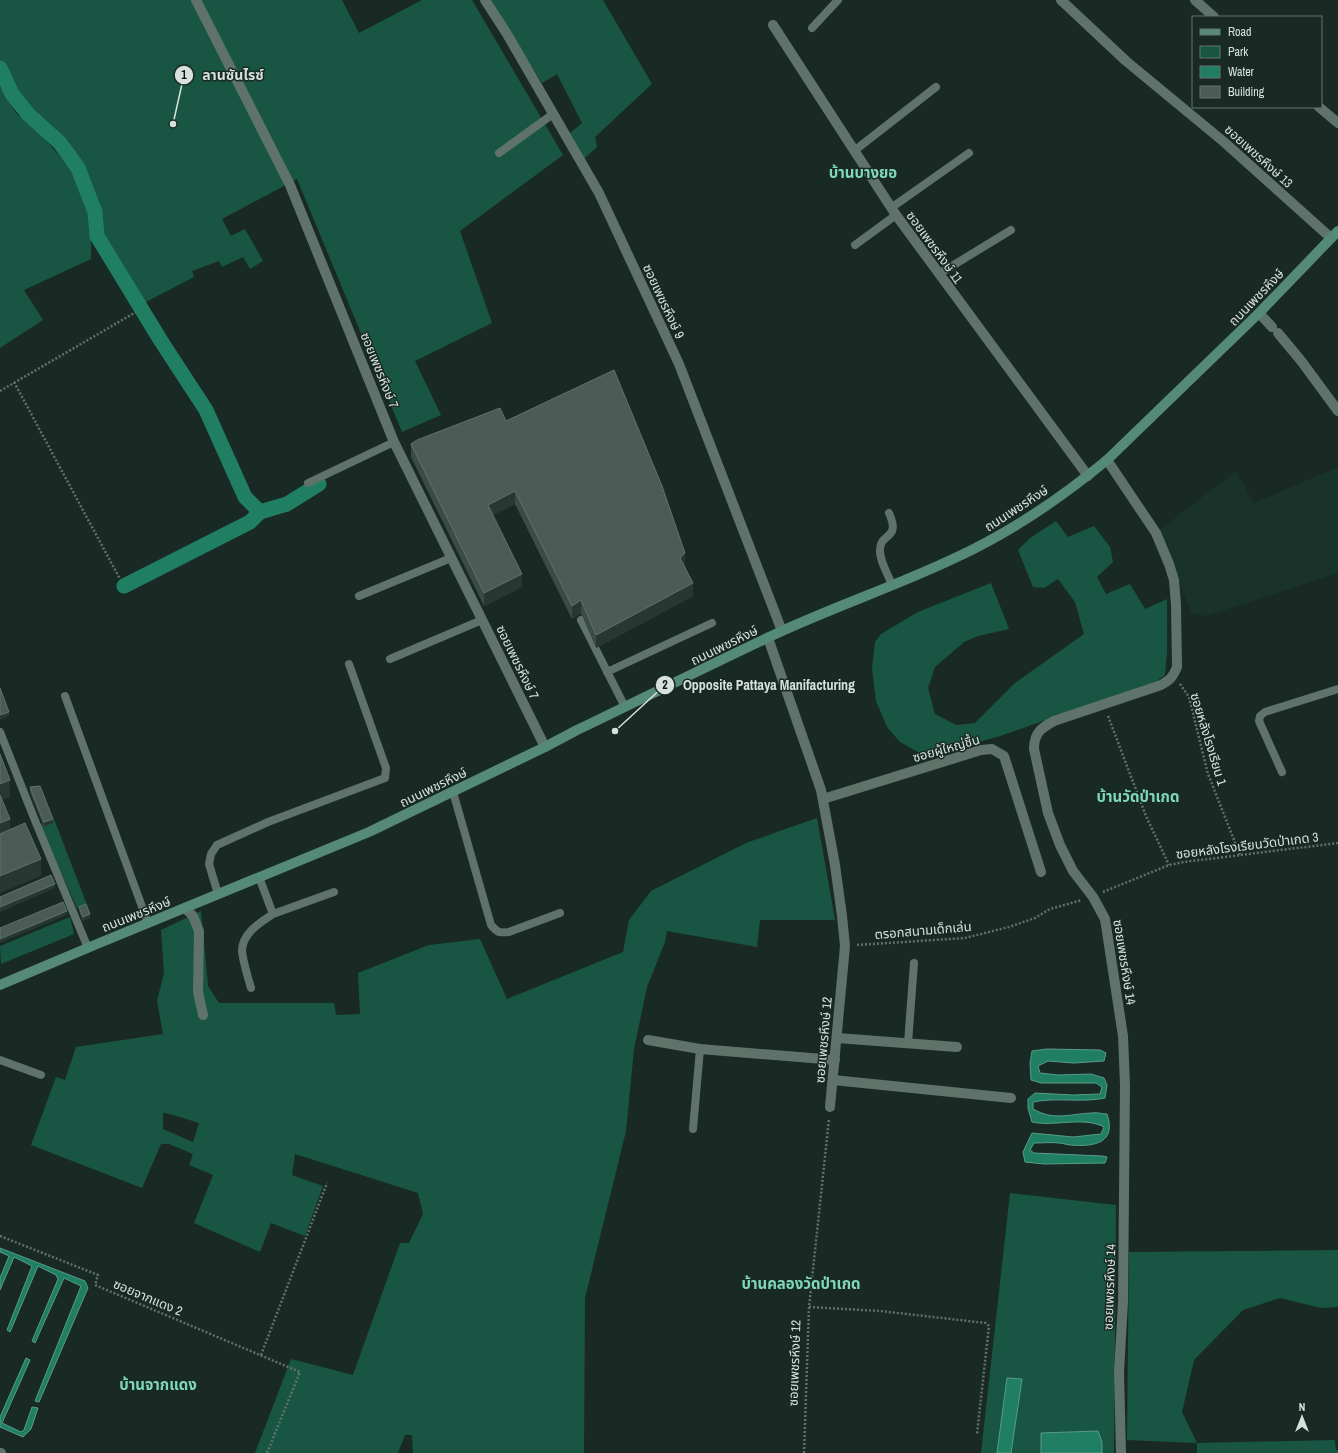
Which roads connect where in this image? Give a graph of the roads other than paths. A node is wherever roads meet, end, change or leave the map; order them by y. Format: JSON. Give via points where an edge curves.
{"nodes":[{"id":1,"x":196,"y":0,"type":"edge"},
{"id":2,"x":484,"y":0,"type":"edge"},
{"id":3,"x":838,"y":0,"type":"edge"},
{"id":4,"x":1061,"y":0,"type":"edge"},
{"id":5,"x":1195,"y":0,"type":"edge"},
{"id":6,"x":1213,"y":16,"type":"edge"},
{"id":7,"x":773,"y":25,"type":"dead end"},
{"id":8,"x":812,"y":28,"type":"dead end"},
{"id":9,"x":936,"y":87,"type":"dead end"},
{"id":10,"x":1320,"y":108,"type":"edge"},
{"id":11,"x":553,"y":114,"type":"junction"},
{"id":12,"x":1338,"y":123,"type":"edge"},
{"id":13,"x":854,"y":151,"type":"junction"},
{"id":14,"x":499,"y":153,"type":"dead end"},
{"id":15,"x":969,"y":153,"type":"dead end"},
{"id":16,"x":894,"y":212,"type":"junction"},
{"id":17,"x":1011,"y":230,"type":"dead end"},
{"id":18,"x":1334,"y":234,"type":"edge"},
{"id":19,"x":855,"y":245,"type":"dead end"},
{"id":20,"x":939,"y":274,"type":"junction"},
{"id":21,"x":1259,"y":313,"type":"junction"},
{"id":22,"x":1338,"y":411,"type":"edge"},
{"id":23,"x":394,"y":442,"type":"junction"},
{"id":24,"x":1107,"y":460,"type":"junction"},
{"id":25,"x":1088,"y":476,"type":"junction"},
{"id":26,"x":308,"y":483,"type":"dead end"},
{"id":27,"x":889,"y":513,"type":"dead end"},
{"id":28,"x":451,"y":558,"type":"junction"},
{"id":29,"x":892,"y":585,"type":"junction"},
{"id":30,"x":359,"y":596,"type":"dead end"},
{"id":31,"x":482,"y":620,"type":"junction"},
{"id":32,"x":581,"y":620,"type":"dead end"},
{"id":33,"x":712,"y":623,"type":"dead end"},
{"id":34,"x":782,"y":631,"type":"junction"},
{"id":35,"x":768,"y":638,"type":"junction"},
{"id":36,"x":390,"y":659,"type":"dead end"},
{"id":37,"x":349,"y":664,"type":"dead end"},
{"id":38,"x":607,"y":672,"type":"junction"},
{"id":39,"x":1338,"y":689,"type":"edge"},
{"id":40,"x":66,"y":696,"type":"dead end"},
{"id":41,"x":625,"y":707,"type":"junction"},
{"id":42,"x":0,"y":732,"type":"edge"},
{"id":43,"x":545,"y":747,"type":"junction"},
{"id":44,"x":1282,"y":772,"type":"dead end"},
{"id":45,"x":453,"y":792,"type":"junction"},
{"id":46,"x":823,"y":799,"type":"junction"},
{"id":47,"x":1041,"y":872,"type":"dead end"},
{"id":48,"x":259,"y":877,"type":"junction"},
{"id":49,"x":334,"y":892,"type":"dead end"},
{"id":50,"x":218,"y":894,"type":"junction"},
{"id":51,"x":185,"y":908,"type":"junction"},
{"id":52,"x":560,"y":913,"type":"dead end"},
{"id":53,"x":273,"y":914,"type":"junction"},
{"id":54,"x":148,"y":924,"type":"junction"},
{"id":55,"x":88,"y":948,"type":"junction"},
{"id":56,"x":914,"y":963,"type":"dead end"},
{"id":57,"x":0,"y":985,"type":"edge"},
{"id":58,"x":251,"y":988,"type":"dead end"},
{"id":59,"x":203,"y":1015,"type":"dead end"},
{"id":60,"x":837,"y":1038,"type":"junction"},
{"id":61,"x":648,"y":1040,"type":"dead end"},
{"id":62,"x":908,"y":1043,"type":"junction"},
{"id":63,"x":957,"y":1047,"type":"dead end"},
{"id":64,"x":700,"y":1049,"type":"junction"},
{"id":65,"x":0,"y":1060,"type":"edge"},
{"id":66,"x":835,"y":1060,"type":"junction"},
{"id":67,"x":41,"y":1075,"type":"dead end"},
{"id":68,"x":833,"y":1080,"type":"junction"},
{"id":69,"x":1010,"y":1098,"type":"dead end"},
{"id":70,"x":830,"y":1107,"type":"road end"},
{"id":71,"x":693,"y":1129,"type":"dead end"},
{"id":72,"x":1121,"y":1453,"type":"edge"}],
"edges":[{"from":1,"to":23,"type":"street","name":"ซอยเพชรหึงษ์ 7","via":[[290,186]]},
{"from":2,"to":11,"type":"street","name":"ซอยเพชรหึงษ์ 9","via":[[507,34]]},
{"from":3,"to":8,"type":"lane"},
{"from":4,"to":18,"type":"street","name":"ซอยเพชรหึงษ์ 13","via":[[1126,61]]},
{"from":5,"to":6,"type":"street"},
{"from":7,"to":13,"type":"street","name":"ซอยเพชรหึงษ์ 11"},
{"from":9,"to":13,"type":"lane"},
{"from":10,"to":12,"type":"street"},
{"from":11,"to":14,"type":"lane"},
{"from":11,"to":34,"type":"street","name":"ซอยเพชรหึงษ์ 9","via":[[599,193],[679,364]]},
{"from":13,"to":16,"type":"street","name":"ซอยเพชรหึงษ์ 11"},
{"from":15,"to":16,"type":"lane"},
{"from":16,"to":19,"type":"lane"},
{"from":16,"to":20,"type":"street","name":"ซอยเพชรหึงษ์ 11"},
{"from":17,"to":20,"type":"lane"},
{"from":18,"to":21,"type":"main road","name":"ถนนเพชรหึงษ์"},
{"from":20,"to":25,"type":"street","name":"ซอยเพชรหึงษ์ 11"},
{"from":21,"to":22,"type":"street","via":[[1302,362]]},
{"from":21,"to":24,"type":"main road","name":"ถนนเพชรหึงษ์"},
{"from":23,"to":26,"type":"lane"},
{"from":23,"to":28,"type":"street","name":"ซอยเพชรหึงษ์ 7"},
{"from":24,"to":25,"type":"main road","name":"ถนนเพชรหึงษ์"},
{"from":24,"to":72,"type":"street","name":"ซอยเพชรหึงษ์ 14","via":[[1156,532],[1174,580],[1174,675],[1170,681],[1161,685],[1054,721],[1036,735],[1034,749],[1048,813],[1060,845],[1073,871],[1093,897],[1105,919],[1123,1036],[1123,1287],[1119,1372]]},
{"from":25,"to":29,"type":"main road","name":"ถนนเพชรหึงษ์","via":[[991,541]]},
{"from":27,"to":29,"type":"lane","via":[[893,529],[880,547]]},
{"from":28,"to":30,"type":"lane"},
{"from":28,"to":31,"type":"street","name":"ซอยเพชรหึงษ์ 7"},
{"from":29,"to":34,"type":"main road","name":"ถนนเพชรหึงษ์"},
{"from":31,"to":36,"type":"lane"},
{"from":31,"to":43,"type":"street","name":"ซอยเพชรหึงษ์ 7"},
{"from":32,"to":38,"type":"lane"},
{"from":33,"to":38,"type":"lane"},
{"from":34,"to":35,"type":"main road","name":"ถนนเพชรหึงษ์"},
{"from":35,"to":41,"type":"main road","name":"ถนนเพชรหึงษ์"},
{"from":35,"to":46,"type":"street","name":"ซอยเพชรหึงษ์ 12","via":[[805,740]]},
{"from":37,"to":50,"type":"lane","via":[[386,768],[385,778],[268,822],[218,845],[211,854],[209,864]]},
{"from":38,"to":41,"type":"lane"},
{"from":39,"to":44,"type":"lane","via":[[1265,712],[1260,716],[1259,722]]},
{"from":40,"to":54,"type":"lane"},
{"from":41,"to":43,"type":"main road","name":"ถนนเพชรหึงษ์"},
{"from":42,"to":55,"type":"lane"},
{"from":43,"to":45,"type":"main road","name":"ถนนเพชรหึงษ์"},
{"from":45,"to":48,"type":"main road","name":"ถนนเพชรหึงษ์","via":[[368,832]]},
{"from":45,"to":52,"type":"lane","via":[[491,925],[497,932],[509,932]]},
{"from":46,"to":47,"type":"street","name":"ซอยผู้ใหญ่ชื้น","via":[[981,750],[992,749],[1004,756]]},
{"from":46,"to":60,"type":"street","name":"ซอยเพชรหึงษ์ 12","via":[[836,872],[845,946]]},
{"from":48,"to":50,"type":"main road","name":"ถนนเพชรหึงษ์"},
{"from":48,"to":53,"type":"lane"},
{"from":49,"to":53,"type":"lane"},
{"from":50,"to":51,"type":"main road","name":"ถนนเพชรหึงษ์"},
{"from":51,"to":54,"type":"main road","name":"ถนนเพชรหึงษ์"},
{"from":51,"to":59,"type":"street","via":[[193,916],[198,932],[198,992]]},
{"from":53,"to":58,"type":"lane","via":[[258,925],[245,940],[242,951]]},
{"from":54,"to":55,"type":"main road","name":"ถนนเพชรหึงษ์"},
{"from":55,"to":57,"type":"main road","name":"ถนนเพชรหึงษ์"},
{"from":56,"to":62,"type":"lane"},
{"from":60,"to":62,"type":"street"},
{"from":60,"to":66,"type":"street","name":"ซอยเพชรหึงษ์ 12"},
{"from":61,"to":64,"type":"street"},
{"from":62,"to":63,"type":"street"},
{"from":64,"to":66,"type":"street"},
{"from":64,"to":71,"type":"lane"},
{"from":65,"to":67,"type":"lane"},
{"from":66,"to":68,"type":"street","name":"ซอยเพชรหึงษ์ 12"},
{"from":68,"to":69,"type":"street"},
{"from":68,"to":70,"type":"street","name":"ซอยเพชรหึงษ์ 12"}]}
